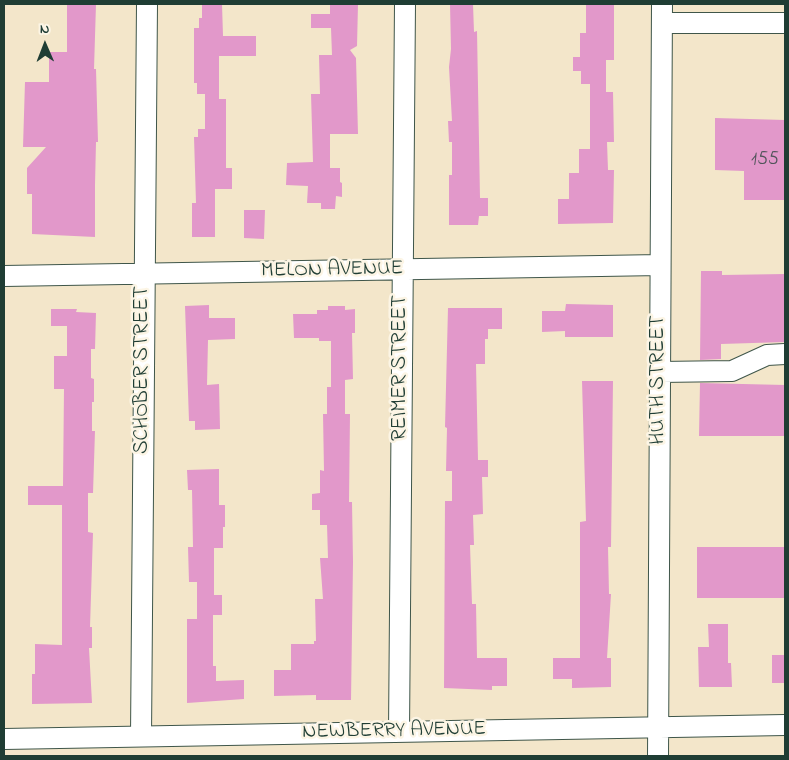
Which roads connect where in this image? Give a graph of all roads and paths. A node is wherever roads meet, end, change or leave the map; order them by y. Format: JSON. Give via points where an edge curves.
{"nodes":[{"id":1,"x":147,"y":4,"type":"edge"},
{"id":2,"x":405,"y":4,"type":"edge"},
{"id":3,"x":662,"y":13,"type":"edge"},
{"id":4,"x":785,"y":23,"type":"edge"},
{"id":5,"x":660,"y":265,"type":"junction"},
{"id":6,"x":403,"y":270,"type":"junction"},
{"id":7,"x":145,"y":275,"type":"junction"},
{"id":8,"x":4,"y":276,"type":"edge"},
{"id":9,"x":785,"y":354,"type":"edge"},
{"id":10,"x":660,"y":372,"type":"junction"},
{"id":11,"x":785,"y":726,"type":"edge"},
{"id":12,"x":658,"y":728,"type":"junction"},
{"id":13,"x":399,"y":732,"type":"junction"},
{"id":14,"x":142,"y":736,"type":"junction"},
{"id":15,"x":4,"y":739,"type":"edge"},
{"id":16,"x":658,"y":756,"type":"edge"}],
"edges":[{"from":1,"to":7,"type":"street","name":"SCHOBER STREET"},
{"from":2,"to":6,"type":"street","name":"REIMER STREET"},
{"from":3,"to":4,"type":"street"},
{"from":3,"to":5,"type":"street","name":"HUTH STREET"},
{"from":5,"to":6,"type":"street","name":"MELON AVENUE"},
{"from":5,"to":10,"type":"street","name":"HUTH STREET"},
{"from":6,"to":7,"type":"street","name":"MELON AVENUE"},
{"from":6,"to":13,"type":"street","name":"REIMER STREET"},
{"from":7,"to":8,"type":"street","name":"MELON AVENUE"},
{"from":7,"to":14,"type":"street","name":"SCHOBER STREET"},
{"from":9,"to":10,"type":"street","via":[[767,355],[732,371]]},
{"from":10,"to":12,"type":"street","name":"HUTH STREET"},
{"from":11,"to":12,"type":"street","name":"NEWBERRY AVENUE"},
{"from":12,"to":13,"type":"street","name":"NEWBERRY AVENUE"},
{"from":12,"to":16,"type":"street","name":"HUTH STREET"},
{"from":13,"to":14,"type":"street","name":"NEWBERRY AVENUE"},
{"from":14,"to":15,"type":"street","name":"NEWBERRY AVENUE"}]}
